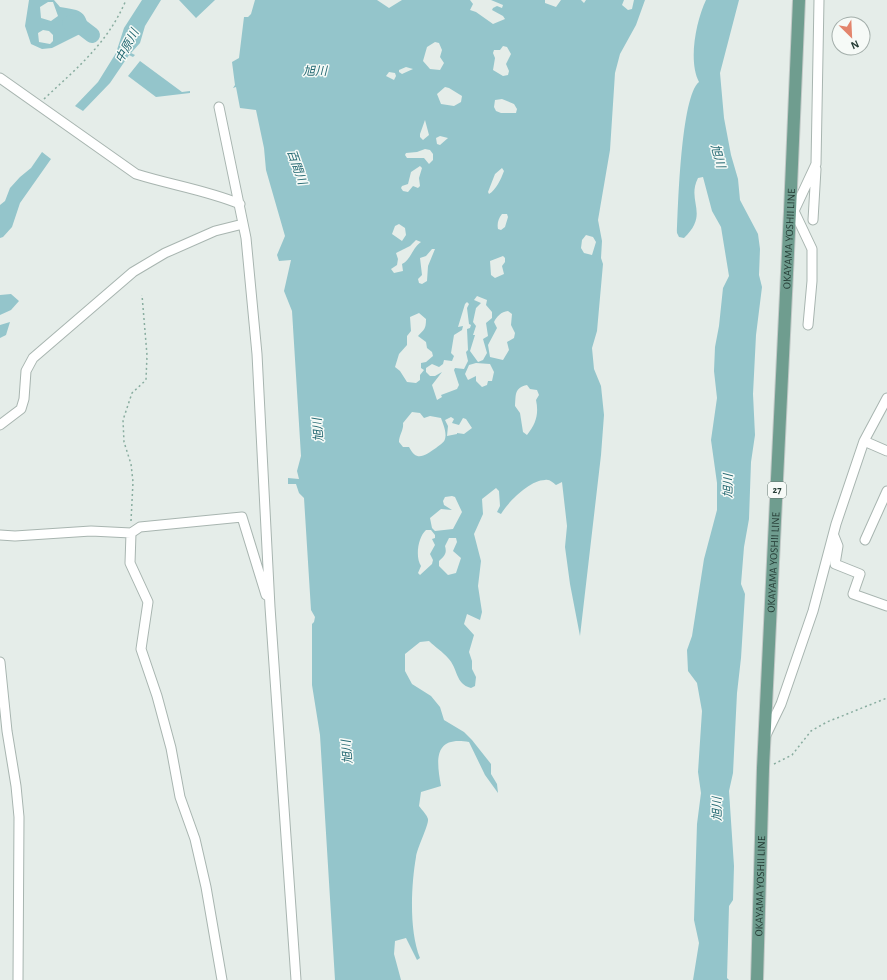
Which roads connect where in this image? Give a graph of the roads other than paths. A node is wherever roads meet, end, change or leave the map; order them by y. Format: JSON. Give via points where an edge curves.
{"nodes":[{"id":1,"x":799,"y":0,"type":"edge"},
{"id":2,"x":820,"y":0,"type":"edge"},
{"id":3,"x":0,"y":78,"type":"edge"},
{"id":4,"x":219,"y":107,"type":"dead end"},
{"id":5,"x":816,"y":164,"type":"junction"},
{"id":6,"x":240,"y":204,"type":"junction"},
{"id":7,"x":792,"y":211,"type":"junction"},
{"id":8,"x":813,"y":220,"type":"dead end"},
{"id":9,"x":244,"y":224,"type":"junction"},
{"id":10,"x":808,"y":325,"type":"dead end"},
{"id":11,"x":887,"y":398,"type":"edge"},
{"id":12,"x":0,"y":426,"type":"edge"},
{"id":13,"x":864,"y":441,"type":"junction"},
{"id":14,"x":887,"y":451,"type":"edge"},
{"id":15,"x":887,"y":491,"type":"edge"},
{"id":16,"x":131,"y":533,"type":"junction"},
{"id":17,"x":0,"y":535,"type":"edge"},
{"id":18,"x":834,"y":536,"type":"junction"},
{"id":19,"x":865,"y":540,"type":"dead end"},
{"id":20,"x":887,"y":606,"type":"edge"},
{"id":21,"x":270,"y":607,"type":"junction"},
{"id":22,"x":0,"y":662,"type":"edge"},
{"id":23,"x":764,"y":738,"type":"junction"},
{"id":24,"x":18,"y":980,"type":"edge"},
{"id":25,"x":222,"y":980,"type":"edge"},
{"id":26,"x":296,"y":980,"type":"edge"},
{"id":27,"x":757,"y":980,"type":"edge"}],
"edges":[{"from":1,"to":7,"type":"main road","name":"OKAYAMA YOSHII LINE","number":"27"},
{"from":2,"to":5,"type":"street"},
{"from":3,"to":6,"type":"street","via":[[136,174],[208,192]]},
{"from":4,"to":6,"type":"street"},
{"from":5,"to":7,"type":"street"},
{"from":5,"to":8,"type":"street"},
{"from":6,"to":9,"type":"street"},
{"from":7,"to":10,"type":"street","via":[[812,249]]},
{"from":7,"to":23,"type":"main road","name":"OKAYAMA YOSHII LINE","number":"27"},
{"from":9,"to":12,"type":"street","via":[[215,231],[165,253],[133,272],[33,358],[26,371],[21,409]]},
{"from":9,"to":21,"type":"street","via":[[257,354]]},
{"from":11,"to":13,"type":"street"},
{"from":13,"to":14,"type":"street"},
{"from":13,"to":18,"type":"street"},
{"from":15,"to":19,"type":"street"},
{"from":16,"to":17,"type":"street"},
{"from":16,"to":21,"type":"street","via":[[140,527],[242,517]]},
{"from":16,"to":25,"type":"street","via":[[130,563],[148,602],[141,649],[171,748],[180,797],[195,839]]},
{"from":18,"to":20,"type":"street","via":[[838,546],[835,564],[860,574],[853,594]]},
{"from":18,"to":23,"type":"street","via":[[813,611],[781,704]]},
{"from":21,"to":26,"type":"street"},
{"from":22,"to":24,"type":"street","via":[[19,818]]},
{"from":23,"to":27,"type":"main road","name":"OKAYAMA YOSHII LINE","number":"27"}]}
